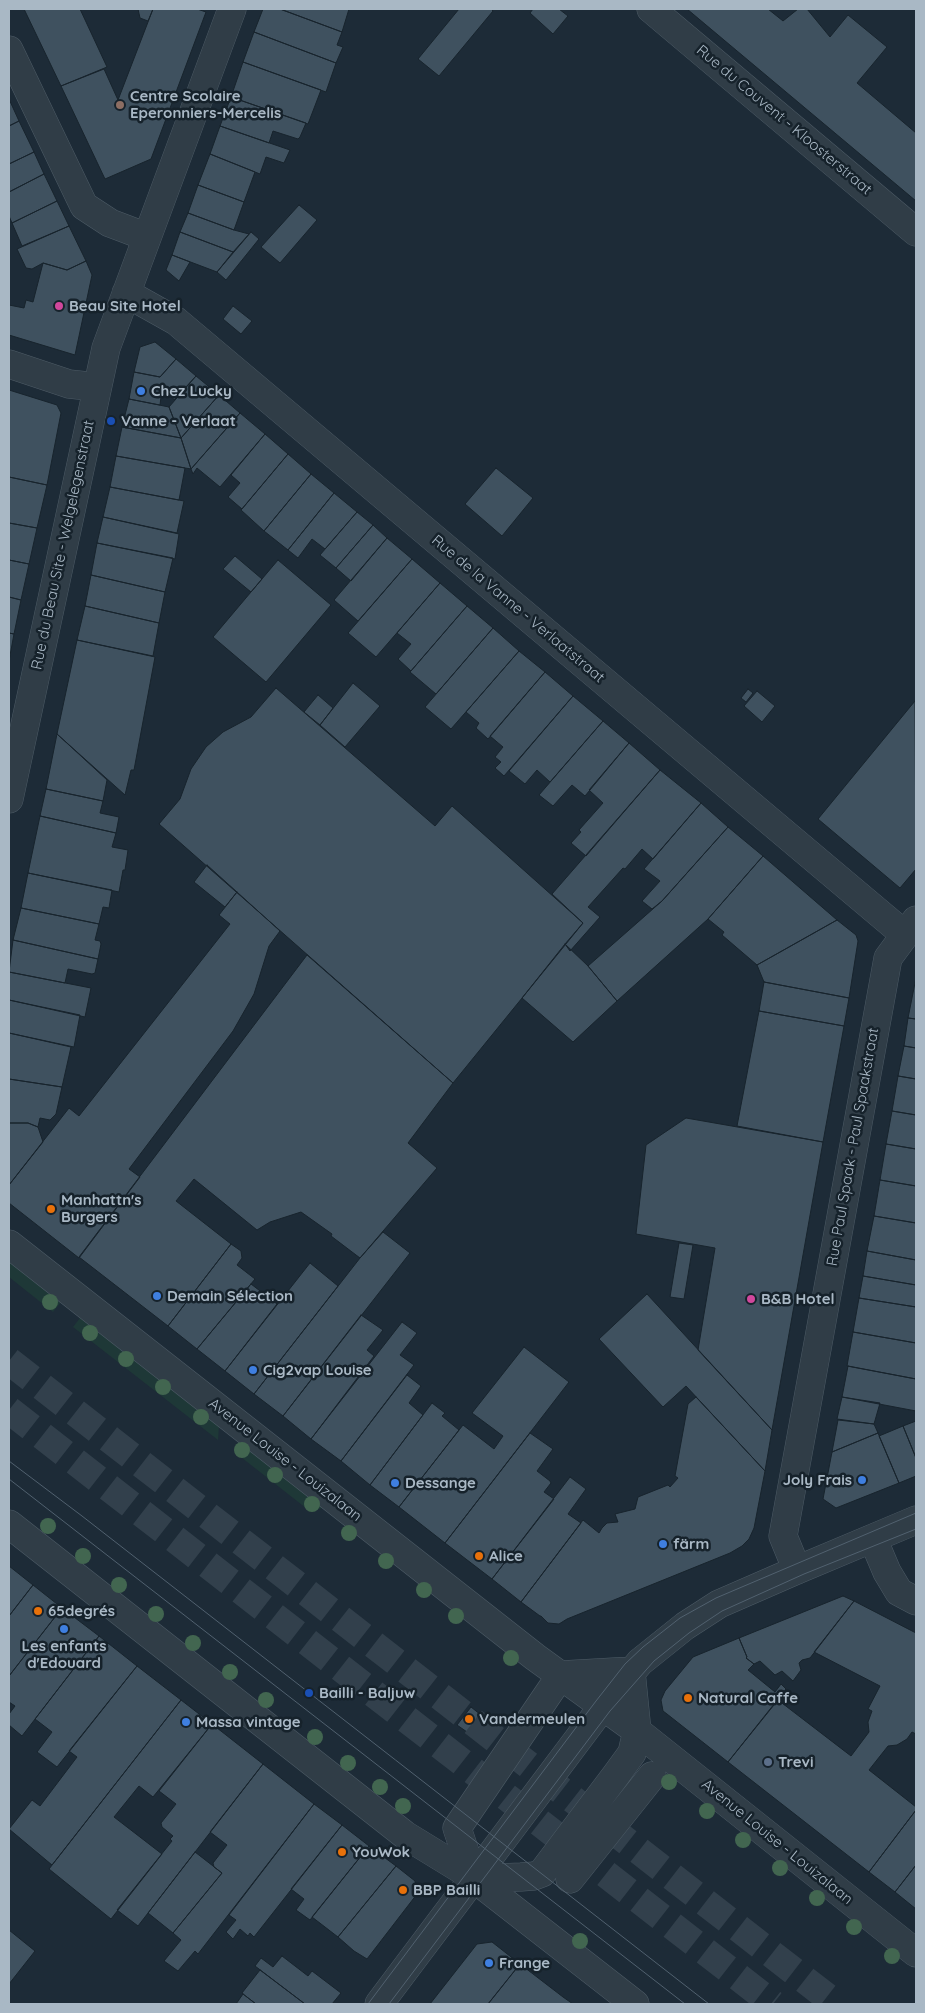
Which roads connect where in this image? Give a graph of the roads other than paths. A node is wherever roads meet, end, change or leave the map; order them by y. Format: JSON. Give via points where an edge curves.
{"nodes":[{"id":1,"x":232,"y":9,"type":"edge"},
{"id":2,"x":651,"y":9,"type":"edge"},
{"id":3,"x":9,"y":50,"type":"edge"},
{"id":4,"x":916,"y":232,"type":"edge"},
{"id":5,"x":147,"y":237,"type":"junction"},
{"id":6,"x":126,"y":294,"type":"junction"},
{"id":7,"x":9,"y":364,"type":"edge"},
{"id":8,"x":97,"y":387,"type":"junction"},
{"id":9,"x":9,"y":799,"type":"edge"},
{"id":10,"x":910,"y":927,"type":"edge"},
{"id":11,"x":9,"y":1244,"type":"edge"},
{"id":12,"x":916,"y":1520,"type":"edge"},
{"id":13,"x":9,"y":1524,"type":"edge"},
{"id":14,"x":873,"y":1539,"type":"junction"},
{"id":15,"x":797,"y":1570,"type":"junction"},
{"id":16,"x":916,"y":1601,"type":"edge"},
{"id":17,"x":631,"y":1671,"type":"junction"},
{"id":18,"x":562,"y":1675,"type":"junction"},
{"id":19,"x":603,"y":1706,"type":"junction"},
{"id":20,"x":638,"y":1731,"type":"junction"},
{"id":21,"x":652,"y":1776,"type":"dead end"},
{"id":22,"x":474,"y":1879,"type":"junction"},
{"id":23,"x":570,"y":1879,"type":"dead end"},
{"id":24,"x":916,"y":1953,"type":"edge"},
{"id":25,"x":378,"y":2004,"type":"edge"},
{"id":26,"x":635,"y":2004,"type":"edge"}],
"edges":[{"from":1,"to":5,"type":"street","name":"Rue du Beau Site - Welgelegenstraat"},
{"from":2,"to":4,"type":"street","name":"Rue du Couvent - Kloosterstraat"},
{"from":3,"to":5,"type":"street","via":[[84,206],[110,224]]},
{"from":5,"to":6,"type":"street","name":"Rue du Beau Site - Welgelegenstraat"},
{"from":6,"to":8,"type":"street","name":"Rue du Beau Site - Welgelegenstraat","via":[[106,348]]},
{"from":6,"to":10,"type":"street","name":"Rue de la Vanne - Verlaatstraat","via":[[176,321]]},
{"from":7,"to":8,"type":"street","via":[[69,384]]},
{"from":8,"to":9,"type":"street","name":"Rue du Beau Site - Welgelegenstraat"},
{"from":10,"to":15,"type":"street","name":"Rue Paul Spaak - Paul Spaakstraat","via":[[888,958],[786,1512],[782,1536]]},
{"from":11,"to":18,"type":"street","name":"Avenue Louise - Louizalaan"},
{"from":12,"to":14,"type":"street"},
{"from":13,"to":22,"type":"street","via":[[404,1835]]},
{"from":14,"to":15,"type":"street"},
{"from":14,"to":16,"type":"street","via":[[899,1592]]},
{"from":15,"to":17,"type":"street","via":[[719,1604],[657,1647]]},
{"from":17,"to":18,"type":"street"},
{"from":17,"to":19,"type":"street"},
{"from":17,"to":20,"type":"street"},
{"from":18,"to":19,"type":"street","name":"Avenue Louise - Louizalaan"},
{"from":18,"to":22,"type":"street","via":[[457,1828]]},
{"from":19,"to":20,"type":"street","name":"Avenue Louise - Louizalaan"},
{"from":19,"to":22,"type":"street"},
{"from":20,"to":22,"type":"street","via":[[632,1753],[542,1873]]},
{"from":20,"to":24,"type":"street","name":"Avenue Louise - Louizalaan"},
{"from":21,"to":23,"type":"street"},
{"from":22,"to":25,"type":"street"},
{"from":22,"to":26,"type":"street"}]}
